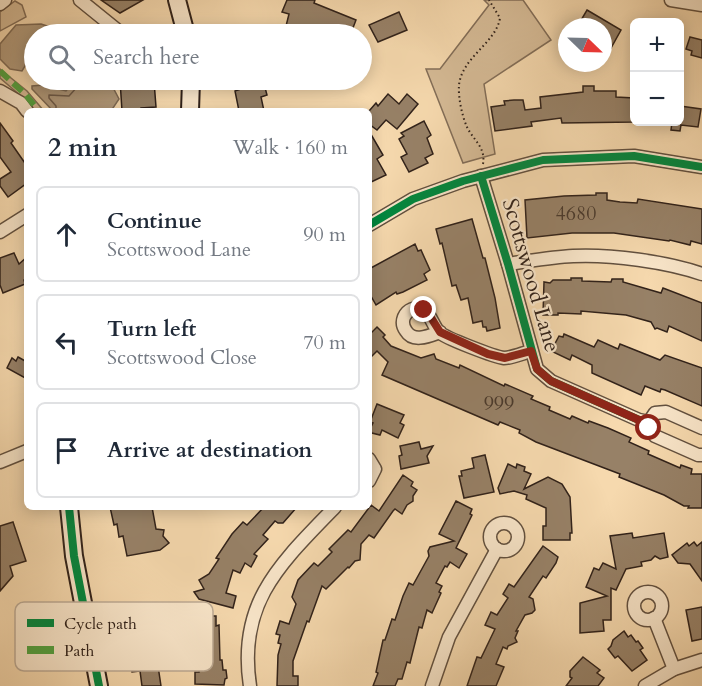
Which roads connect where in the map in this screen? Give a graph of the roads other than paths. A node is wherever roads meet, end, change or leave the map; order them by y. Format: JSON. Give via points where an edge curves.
{"nodes":[{"id":1,"x":5,"y":0,"type":"edge"},
{"id":2,"x":80,"y":0,"type":"edge"},
{"id":3,"x":177,"y":0,"type":"edge"},
{"id":4,"x":671,"y":0,"type":"edge"},
{"id":5,"x":0,"y":4,"type":"edge"},
{"id":6,"x":702,"y":5,"type":"edge"},
{"id":7,"x":110,"y":24,"type":"edge"},
{"id":8,"x":183,"y":24,"type":"edge"},
{"id":9,"x":191,"y":90,"type":"edge"},
{"id":10,"x":0,"y":91,"type":"edge"},
{"id":11,"x":25,"y":108,"type":"edge"},
{"id":12,"x":190,"y":108,"type":"edge"},
{"id":13,"x":702,"y":167,"type":"edge"},
{"id":14,"x":481,"y":176,"type":"junction"},
{"id":15,"x":24,"y":217,"type":"edge"},
{"id":16,"x":372,"y":223,"type":"edge"},
{"id":17,"x":0,"y":232,"type":"edge"},
{"id":18,"x":508,"y":264,"type":"junction"},
{"id":19,"x":702,"y":274,"type":"edge"},
{"id":20,"x":440,"y":332,"type":"dead end"},
{"id":21,"x":531,"y":351,"type":"junction"},
{"id":22,"x":649,"y":422,"type":"junction"},
{"id":23,"x":702,"y":428,"type":"edge"},
{"id":24,"x":24,"y":452,"type":"edge"},
{"id":25,"x":702,"y":454,"type":"edge"},
{"id":26,"x":0,"y":462,"type":"edge"},
{"id":27,"x":69,"y":510,"type":"edge"},
{"id":28,"x":332,"y":510,"type":"edge"},
{"id":29,"x":497,"y":549,"type":"dead end"},
{"id":30,"x":83,"y":602,"type":"edge"},
{"id":31,"x":654,"y":618,"type":"dead end"},
{"id":32,"x":702,"y":660,"type":"edge"},
{"id":33,"x":674,"y":669,"type":"junction"},
{"id":34,"x":96,"y":671,"type":"edge"},
{"id":35,"x":99,"y":686,"type":"edge"},
{"id":36,"x":250,"y":686,"type":"edge"},
{"id":37,"x":432,"y":686,"type":"edge"},
{"id":38,"x":645,"y":686,"type":"edge"}],
"edges":[{"from":1,"to":5,"type":"street"},
{"from":2,"to":7,"type":"street"},
{"from":3,"to":8,"type":"main road"},
{"from":4,"to":6,"type":"street"},
{"from":9,"to":12,"type":"main road"},
{"from":10,"to":11,"type":"street"},
{"from":13,"to":14,"type":"street","via":[[634,156],[543,160]]},
{"from":14,"to":16,"type":"street","via":[[413,199]]},
{"from":14,"to":18,"type":"street","name":"Scottswood Lane"},
{"from":15,"to":17,"type":"street"},
{"from":18,"to":19,"type":"street","via":[[574,256],[605,257]]},
{"from":18,"to":21,"type":"street","name":"Scottswood Lane"},
{"from":20,"to":21,"type":"street","via":[[505,358]]},
{"from":21,"to":22,"type":"street","name":"Scottswood Lane","via":[[537,369],[551,381]]},
{"from":22,"to":23,"type":"street","via":[[655,413],[666,412]]},
{"from":22,"to":25,"type":"street","name":"Scottswood Lane","via":[[655,436]]},
{"from":24,"to":26,"type":"street"},
{"from":27,"to":30,"type":"main road"},
{"from":28,"to":36,"type":"street","via":[[288,556],[256,608],[249,634]]},
{"from":29,"to":37,"type":"street","via":[[449,637]]},
{"from":31,"to":33,"type":"street"},
{"from":32,"to":33,"type":"street"},
{"from":33,"to":38,"type":"street"},
{"from":34,"to":35,"type":"main road"}]}
